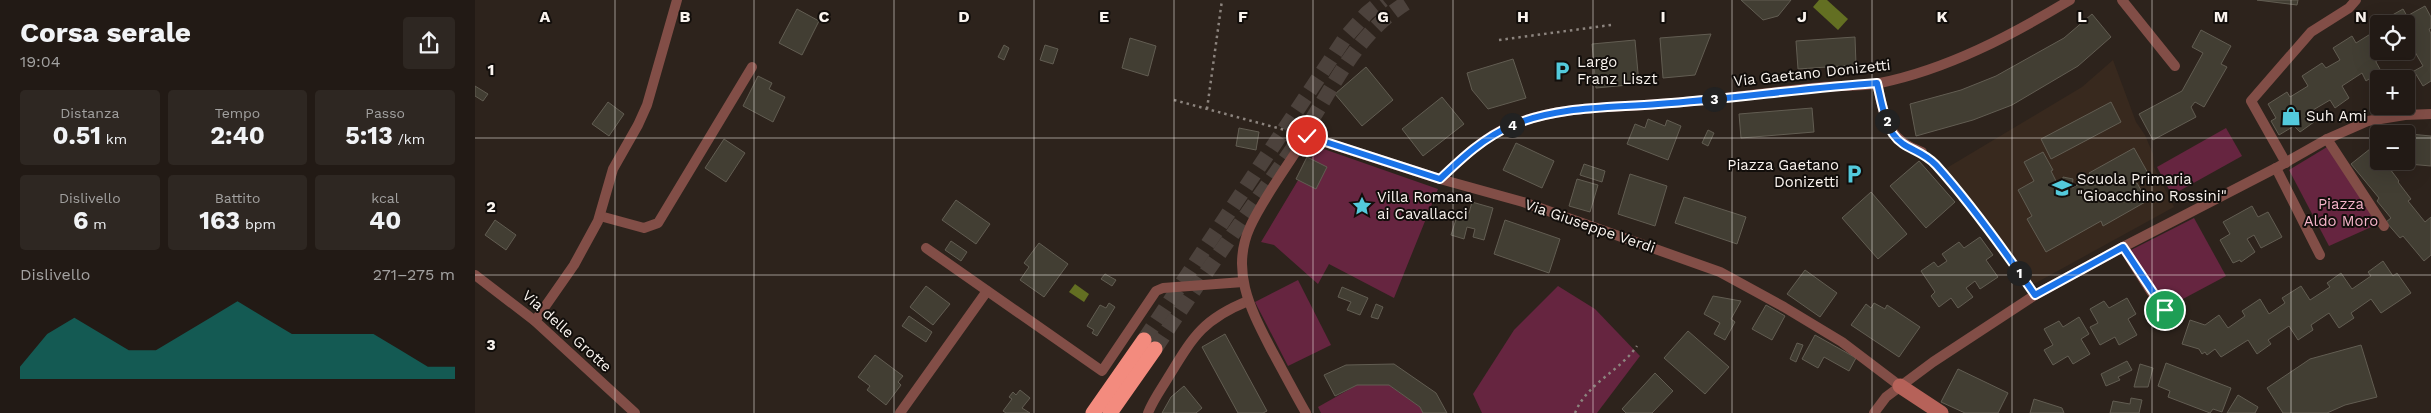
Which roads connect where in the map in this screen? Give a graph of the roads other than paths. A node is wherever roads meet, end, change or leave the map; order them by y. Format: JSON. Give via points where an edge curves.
{"nodes":[{"id":1,"x":677,"y":0,"type":"edge"},
{"id":2,"x":2070,"y":0,"type":"edge"},
{"id":3,"x":2122,"y":0,"type":"edge"},
{"id":4,"x":2356,"y":0,"type":"edge"},
{"id":5,"x":2175,"y":66,"type":"dead end"},
{"id":6,"x":751,"y":67,"type":"dead end"},
{"id":7,"x":1877,"y":83,"type":"junction"},
{"id":8,"x":2431,"y":114,"type":"edge"},
{"id":9,"x":2327,"y":139,"type":"junction"},
{"id":10,"x":1922,"y":152,"type":"road end"},
{"id":11,"x":2286,"y":163,"type":"junction"},
{"id":12,"x":2276,"y":168,"type":"junction"},
{"id":13,"x":1440,"y":179,"type":"junction"},
{"id":14,"x":600,"y":216,"type":"junction"},
{"id":15,"x":2383,"y":226,"type":"dead end"},
{"id":16,"x":2123,"y":247,"type":"junction"},
{"id":17,"x":926,"y":248,"type":"dead end"},
{"id":18,"x":2320,"y":255,"type":"dead end"},
{"id":19,"x":475,"y":275,"type":"edge"},
{"id":20,"x":1243,"y":282,"type":"junction"},
{"id":21,"x":987,"y":291,"type":"junction"},
{"id":22,"x":1248,"y":301,"type":"junction"},
{"id":23,"x":2169,"y":312,"type":"dead end"},
{"id":24,"x":535,"y":321,"type":"junction"},
{"id":25,"x":1900,"y":386,"type":"junction"},
{"id":26,"x":635,"y":413,"type":"edge"},
{"id":27,"x":900,"y":413,"type":"edge"},
{"id":28,"x":1093,"y":413,"type":"edge"},
{"id":29,"x":1110,"y":413,"type":"edge"},
{"id":30,"x":1148,"y":413,"type":"edge"},
{"id":31,"x":1306,"y":413,"type":"edge"},
{"id":32,"x":1874,"y":413,"type":"edge"},
{"id":33,"x":1941,"y":413,"type":"edge"}],
"edges":[{"from":1,"to":14,"type":"street","via":[[647,105],[613,169]]},
{"from":2,"to":7,"type":"street","name":"Via Gaetano Donizetti","via":[[1981,49],[1928,70]]},
{"from":3,"to":5,"type":"street"},
{"from":4,"to":11,"type":"street","via":[[2311,32],[2251,101]]},
{"from":6,"to":14,"type":"street","via":[[658,223],[641,228]]},
{"from":7,"to":10,"type":"street","via":[[1886,119],[1894,134],[1905,145]]},
{"from":7,"to":13,"type":"street","name":"Via Gaetano Donizetti","via":[[1545,115],[1493,135]]},
{"from":8,"to":9,"type":"street","via":[[2368,121]]},
{"from":9,"to":11,"type":"street"},
{"from":9,"to":15,"type":"street"},
{"from":11,"to":12,"type":"street"},
{"from":12,"to":16,"type":"street"},
{"from":12,"to":18,"type":"street"},
{"from":13,"to":20,"type":"street","name":"Via Giuseppe Verdi","via":[[1307,136],[1251,226],[1242,254]]},
{"from":13,"to":25,"type":"street","name":"Via Giuseppe Verdi","via":[[1523,202],[1720,272],[1842,342]]},
{"from":14,"to":24,"type":"street","via":[[574,265]]},
{"from":16,"to":23,"type":"street","via":[[2161,307]]},
{"from":16,"to":25,"type":"street","via":[[2035,295]]},
{"from":17,"to":21,"type":"street"},
{"from":19,"to":24,"type":"street","name":"Via delle Grotte"},
{"from":20,"to":21,"type":"street","via":[[1156,291],[1102,370]]},
{"from":20,"to":22,"type":"street"},
{"from":21,"to":27,"type":"street"},
{"from":22,"to":30,"type":"street","via":[[1225,311],[1201,329]]},
{"from":22,"to":31,"type":"street"},
{"from":24,"to":26,"type":"street","name":"Via delle Grotte"},
{"from":25,"to":32,"type":"street"},
{"from":25,"to":33,"type":"main road","name":"Via Giuseppe Verdi"},
{"from":28,"to":29,"type":"highway","via":[[1150,344]]}]}
